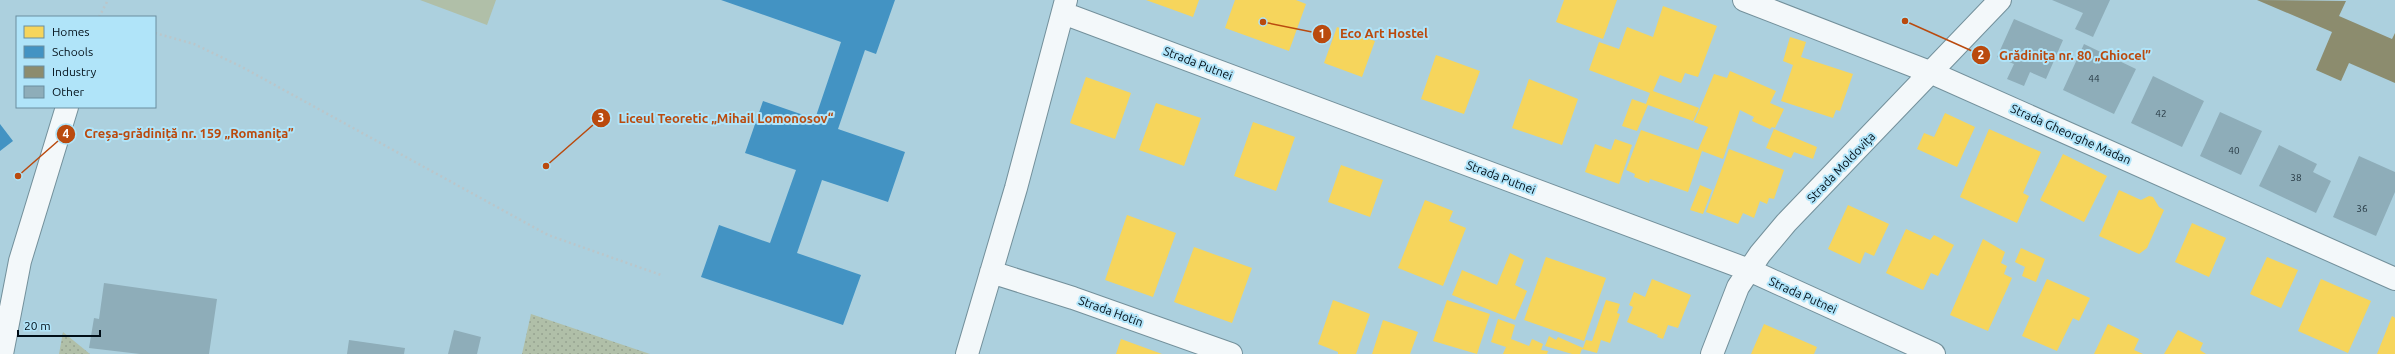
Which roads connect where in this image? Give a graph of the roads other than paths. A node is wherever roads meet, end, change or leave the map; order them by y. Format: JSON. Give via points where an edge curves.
{"nodes":[{"id":1,"x":1744,"y":0,"type":"edge"},
{"id":2,"x":2000,"y":0,"type":"edge"},
{"id":3,"x":1064,"y":6,"type":"edge"},
{"id":4,"x":1932,"y":73,"type":"junction"},
{"id":5,"x":67,"y":108,"type":"edge"},
{"id":6,"x":1749,"y":270,"type":"junction"},
{"id":7,"x":991,"y":272,"type":"junction"},
{"id":8,"x":2395,"y":278,"type":"edge"},
{"id":9,"x":2,"y":354,"type":"edge"},
{"id":10,"x":967,"y":354,"type":"edge"},
{"id":11,"x":1231,"y":354,"type":"edge"},
{"id":12,"x":1712,"y":354,"type":"edge"},
{"id":13,"x":1934,"y":354,"type":"edge"}],
"edges":[{"from":1,"to":4,"type":"street","name":"Strada Gheorghe Madan"},
{"from":2,"to":4,"type":"street","name":"Strada Moldovița"},
{"from":3,"to":6,"type":"street","name":"Strada Putnei"},
{"from":3,"to":7,"type":"street"},
{"from":4,"to":6,"type":"street","name":"Strada Moldovița","via":[[1786,223]]},
{"from":4,"to":8,"type":"street","name":"Strada Gheorghe Madan"},
{"from":5,"to":9,"type":"street","via":[[20,261]]},
{"from":6,"to":12,"type":"street","name":"Strada Moldovița","via":[[1738,287]]},
{"from":6,"to":13,"type":"street","name":"Strada Putnei"},
{"from":7,"to":10,"type":"street"},
{"from":7,"to":11,"type":"street","name":"Strada Hotin","via":[[1074,298]]}]}
